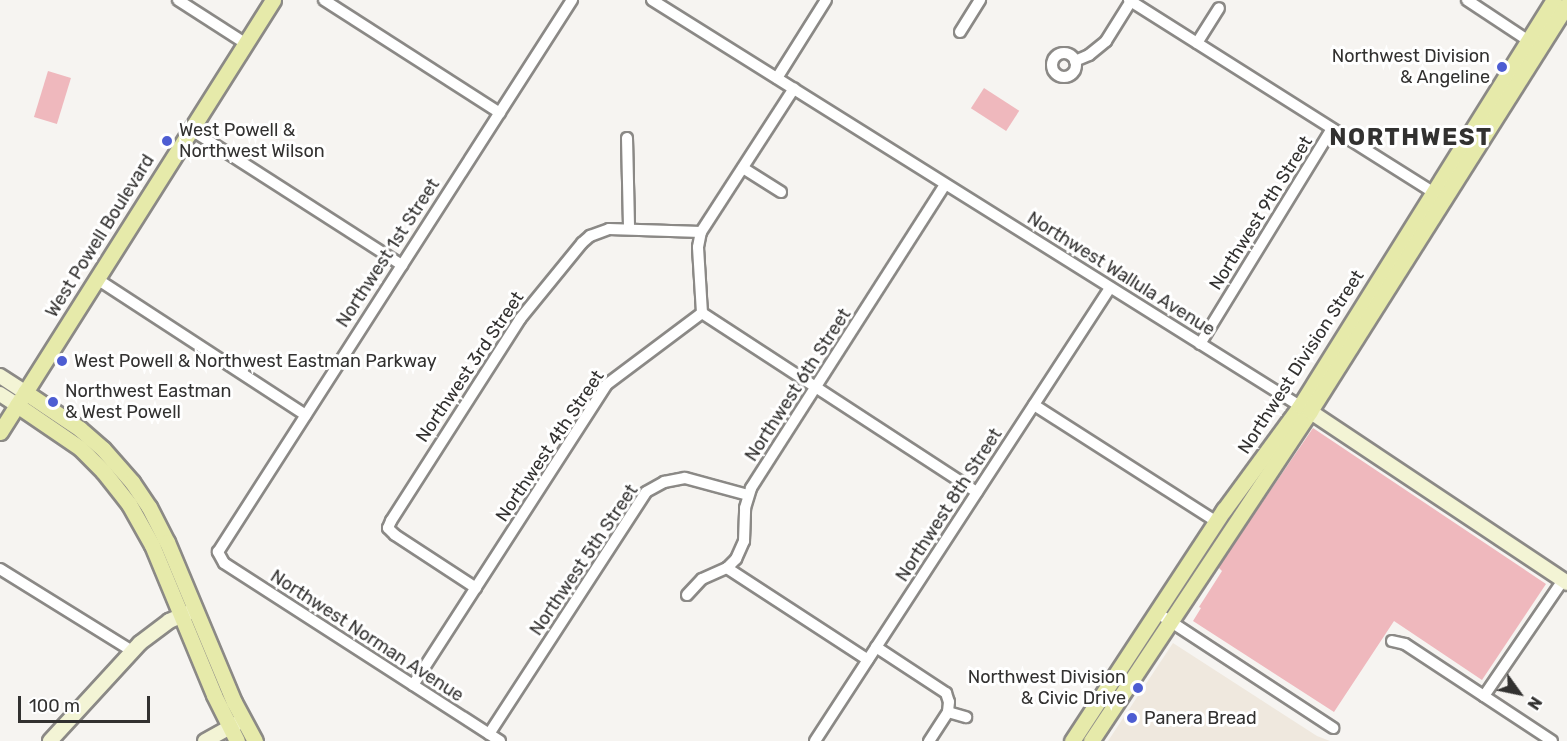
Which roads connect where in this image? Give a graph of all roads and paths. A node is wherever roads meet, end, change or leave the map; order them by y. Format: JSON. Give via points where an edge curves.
{"nodes":[{"id":1,"x":178,"y":0,"type":"edge"},
{"id":2,"x":273,"y":0,"type":"edge"},
{"id":3,"x":324,"y":0,"type":"edge"},
{"id":4,"x":572,"y":0,"type":"edge"},
{"id":5,"x":652,"y":0,"type":"edge"},
{"id":6,"x":826,"y":0,"type":"edge"},
{"id":7,"x":980,"y":0,"type":"edge"},
{"id":8,"x":1467,"y":0,"type":"edge"},
{"id":9,"x":1554,"y":0,"type":"edge"},
{"id":10,"x":1130,"y":1,"type":"edge"},
{"id":11,"x":1567,"y":4,"type":"edge"},
{"id":12,"x":1219,"y":8,"type":"dead end"},
{"id":13,"x":960,"y":32,"type":"dead end"},
{"id":14,"x":245,"y":43,"type":"junction"},
{"id":15,"x":1197,"y":43,"type":"junction"},
{"id":16,"x":1534,"y":44,"type":"junction"},
{"id":17,"x":1075,"y":60,"type":"dead end"},
{"id":18,"x":777,"y":78,"type":"junction"},
{"id":19,"x":794,"y":88,"type":"junction"},
{"id":20,"x":500,"y":113,"type":"junction"},
{"id":21,"x":190,"y":129,"type":"junction"},
{"id":22,"x":1332,"y":129,"type":"junction"},
{"id":23,"x":627,"y":138,"type":"dead end"},
{"id":24,"x":743,"y":168,"type":"junction"},
{"id":25,"x":945,"y":185,"type":"junction"},
{"id":26,"x":782,"y":192,"type":"dead end"},
{"id":27,"x":1438,"y":196,"type":"junction"},
{"id":28,"x":629,"y":229,"type":"junction"},
{"id":29,"x":701,"y":232,"type":"junction"},
{"id":30,"x":402,"y":265,"type":"junction"},
{"id":31,"x":98,"y":279,"type":"junction"},
{"id":32,"x":1110,"y":288,"type":"junction"},
{"id":33,"x":702,"y":313,"type":"junction"},
{"id":34,"x":1200,"y":344,"type":"junction"},
{"id":35,"x":0,"y":376,"type":"edge"},
{"id":36,"x":816,"y":387,"type":"junction"},
{"id":37,"x":0,"y":394,"type":"edge"},
{"id":38,"x":21,"y":399,"type":"junction"},
{"id":39,"x":1034,"y":405,"type":"junction"},
{"id":40,"x":1305,"y":408,"type":"junction"},
{"id":41,"x":306,"y":415,"type":"junction"},
{"id":42,"x":0,"y":432,"type":"edge"},
{"id":43,"x":977,"y":492,"type":"junction"},
{"id":44,"x":748,"y":495,"type":"junction"},
{"id":45,"x":1217,"y":522,"type":"junction"},
{"id":46,"x":219,"y":556,"type":"joint"},
{"id":47,"x":727,"y":568,"type":"junction"},
{"id":48,"x":0,"y":569,"type":"edge"},
{"id":49,"x":1565,"y":581,"type":"edge"},
{"id":50,"x":476,"y":588,"type":"junction"},
{"id":51,"x":687,"y":595,"type":"dead end"},
{"id":52,"x":188,"y":612,"type":"junction"},
{"id":53,"x":1163,"y":616,"type":"junction"},
{"id":54,"x":1392,"y":641,"type":"dead end"},
{"id":55,"x":876,"y":647,"type":"junction"},
{"id":56,"x":132,"y":651,"type":"junction"},
{"id":57,"x":868,"y":660,"type":"junction"},
{"id":58,"x":413,"y":685,"type":"junction"},
{"id":59,"x":1484,"y":696,"type":"junction"},
{"id":60,"x":948,"y":712,"type":"junction"},
{"id":61,"x":966,"y":717,"type":"dead end"},
{"id":62,"x":1333,"y":728,"type":"dead end"},
{"id":63,"x":237,"y":729,"type":"edge"},
{"id":64,"x":489,"y":734,"type":"junction"},
{"id":65,"x":1078,"y":739,"type":"edge"},
{"id":66,"x":50,"y":741,"type":"edge"},
{"id":67,"x":205,"y":741,"type":"edge"},
{"id":68,"x":255,"y":741,"type":"edge"},
{"id":69,"x":500,"y":741,"type":"edge"},
{"id":70,"x":814,"y":741,"type":"edge"},
{"id":71,"x":929,"y":741,"type":"edge"},
{"id":72,"x":1091,"y":741,"type":"edge"},
{"id":73,"x":1552,"y":741,"type":"edge"}],
"edges":[{"from":1,"to":14,"type":"street"},
{"from":2,"to":14,"type":"main road","name":"West Powell Boulevard"},
{"from":3,"to":20,"type":"street"},
{"from":4,"to":20,"type":"street","name":"Northwest 1st Street"},
{"from":5,"to":18,"type":"street","name":"Northwest Wallula Avenue"},
{"from":6,"to":18,"type":"street"},
{"from":7,"to":13,"type":"street"},
{"from":8,"to":16,"type":"street"},
{"from":9,"to":16,"type":"main road","name":"Northwest Division Street"},
{"from":10,"to":15,"type":"street"},
{"from":10,"to":17,"type":"street","via":[[1106,41],[1089,55]]},
{"from":11,"to":16,"type":"main road","name":"Northwest Division Street"},
{"from":12,"to":15,"type":"street"},
{"from":14,"to":21,"type":"main road","name":"West Powell Boulevard"},
{"from":15,"to":22,"type":"street"},
{"from":16,"to":27,"type":"main road","name":"Northwest Division Street"},
{"from":18,"to":19,"type":"street","name":"Northwest Wallula Avenue"},
{"from":19,"to":24,"type":"street"},
{"from":19,"to":25,"type":"street","name":"Northwest Wallula Avenue"},
{"from":20,"to":30,"type":"street","name":"Northwest 1st Street"},
{"from":21,"to":30,"type":"street"},
{"from":21,"to":31,"type":"main road","name":"West Powell Boulevard"},
{"from":22,"to":27,"type":"street"},
{"from":22,"to":34,"type":"street","name":"Northwest 9th Street"},
{"from":23,"to":28,"type":"street"},
{"from":24,"to":26,"type":"street"},
{"from":24,"to":29,"type":"street"},
{"from":25,"to":32,"type":"street","name":"Northwest Wallula Avenue"},
{"from":25,"to":36,"type":"street","name":"Northwest 6th Street"},
{"from":27,"to":40,"type":"main road","name":"Northwest Division Street"},
{"from":28,"to":29,"type":"street","name":"Northwest 3rd Street"},
{"from":28,"to":50,"type":"street","name":"Northwest 3rd Street","via":[[609,229],[590,236],[520,319],[388,528]]},
{"from":29,"to":33,"type":"street","via":[[698,248]]},
{"from":30,"to":41,"type":"street","name":"Northwest 1st Street"},
{"from":31,"to":38,"type":"main road","name":"West Powell Boulevard"},
{"from":31,"to":41,"type":"street"},
{"from":32,"to":34,"type":"street","name":"Northwest Wallula Avenue"},
{"from":32,"to":39,"type":"street","name":"Northwest 8th Street"},
{"from":33,"to":36,"type":"street"},
{"from":33,"to":50,"type":"street","name":"Northwest 4th Street","via":[[606,386]]},
{"from":34,"to":40,"type":"street","name":"Northwest Wallula Avenue"},
{"from":35,"to":38,"type":"street"},
{"from":36,"to":43,"type":"street"},
{"from":36,"to":44,"type":"street","name":"Northwest 6th Street"},
{"from":37,"to":38,"type":"street"},
{"from":38,"to":42,"type":"main road","name":"West Powell Boulevard"},
{"from":38,"to":52,"type":"main road","via":[[86,434],[132,482],[158,522]]},
{"from":39,"to":43,"type":"street","name":"Northwest 8th Street"},
{"from":39,"to":45,"type":"street"},
{"from":40,"to":45,"type":"main road","name":"Northwest Division Street"},
{"from":40,"to":49,"type":"street","name":"Northwest Wallula Avenue"},
{"from":40,"to":53,"type":"main road","name":"Northwest Division Street"},
{"from":41,"to":46,"type":"street","name":"Northwest 1st Street","via":[[220,548]]},
{"from":43,"to":55,"type":"street","name":"Northwest 8th Street"},
{"from":44,"to":47,"type":"street","name":"Northwest 6th Street","via":[[744,541]]},
{"from":44,"to":64,"type":"street","name":"Northwest 5th Street","via":[[685,478],[664,482],[646,492]]},
{"from":45,"to":53,"type":"main road","name":"Northwest Division Street"},
{"from":46,"to":58,"type":"street","name":"Northwest Norman Avenue","via":[[224,563]]},
{"from":47,"to":51,"type":"street","via":[[702,579]]},
{"from":47,"to":57,"type":"street"},
{"from":48,"to":56,"type":"street"},
{"from":49,"to":59,"type":"street"},
{"from":50,"to":58,"type":"street","name":"Northwest 4th Street"},
{"from":52,"to":56,"type":"street","via":[[158,628]]},
{"from":52,"to":63,"type":"main road"},
{"from":53,"to":62,"type":"street"},
{"from":53,"to":65,"type":"main road","name":"Northwest Division Street"},
{"from":53,"to":72,"type":"main road","name":"Northwest Division Street"},
{"from":54,"to":59,"type":"street","via":[[1405,644]]},
{"from":55,"to":57,"type":"street","name":"Northwest 8th Street"},
{"from":55,"to":60,"type":"street","via":[[946,693],[950,702]]},
{"from":56,"to":66,"type":"street"},
{"from":57,"to":70,"type":"street","name":"Northwest 8th Street"},
{"from":58,"to":64,"type":"street","name":"Northwest Norman Avenue"},
{"from":59,"to":73,"type":"street"},
{"from":60,"to":61,"type":"street"},
{"from":60,"to":71,"type":"street"},
{"from":63,"to":67,"type":"street"},
{"from":63,"to":68,"type":"main road"},
{"from":64,"to":69,"type":"street","name":"Northwest Norman Avenue"}]}
